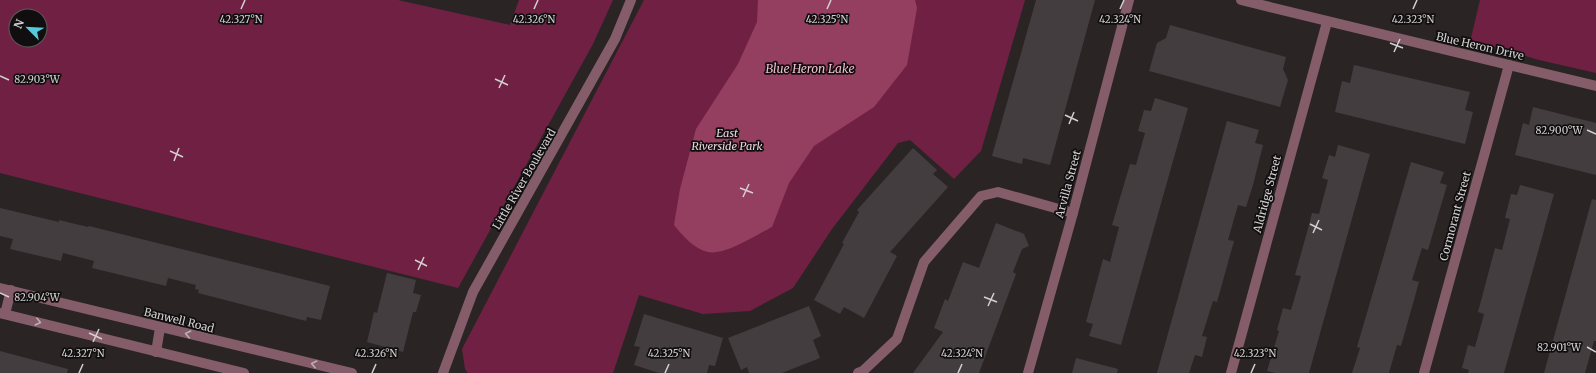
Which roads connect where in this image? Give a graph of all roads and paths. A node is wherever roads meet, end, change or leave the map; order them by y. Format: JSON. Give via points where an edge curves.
{"nodes":[{"id":1,"x":631,"y":0,"type":"edge"},
{"id":2,"x":1129,"y":0,"type":"edge"},
{"id":3,"x":1241,"y":0,"type":"edge"},
{"id":4,"x":1327,"y":22,"type":"junction"},
{"id":5,"x":1509,"y":65,"type":"junction"},
{"id":6,"x":1596,"y":86,"type":"edge"},
{"id":7,"x":1073,"y":213,"type":"junction"},
{"id":8,"x":0,"y":288,"type":"edge"},
{"id":9,"x":11,"y":290,"type":"junction"},
{"id":10,"x":3,"y":313,"type":"edge"},
{"id":11,"x":160,"y":328,"type":"junction"},
{"id":12,"x":156,"y":352,"type":"junction"},
{"id":13,"x":244,"y":373,"type":"edge"},
{"id":14,"x":352,"y":373,"type":"edge"},
{"id":15,"x":443,"y":373,"type":"edge"},
{"id":16,"x":858,"y":373,"type":"edge"},
{"id":17,"x":1028,"y":373,"type":"edge"},
{"id":18,"x":1230,"y":373,"type":"edge"},
{"id":19,"x":1424,"y":373,"type":"edge"}],
"edges":[{"from":1,"to":15,"type":"street","name":"Little River Boulevard","via":[[615,39],[473,292]]},
{"from":2,"to":7,"type":"street","name":"Arvilla Street"},
{"from":3,"to":4,"type":"street","name":"Blue Heron Drive"},
{"from":4,"to":5,"type":"street","name":"Blue Heron Drive"},
{"from":4,"to":18,"type":"street","name":"Aldridge Street"},
{"from":5,"to":6,"type":"street","name":"Blue Heron Drive"},
{"from":5,"to":19,"type":"street","name":"Cormorant Street"},
{"from":7,"to":16,"type":"street","via":[[998,192],[982,196],[924,262],[897,339]]},
{"from":7,"to":17,"type":"street","name":"Arvilla Street"},
{"from":8,"to":9,"type":"street","name":"Banwell Road"},
{"from":9,"to":10,"type":"street"},
{"from":9,"to":11,"type":"street","name":"Banwell Road"},
{"from":10,"to":12,"type":"street","one_way":true},
{"from":11,"to":12,"type":"street"},
{"from":14,"to":11,"type":"street","name":"Banwell Road","one_way":true},
{"from":12,"to":13,"type":"street"}]}
